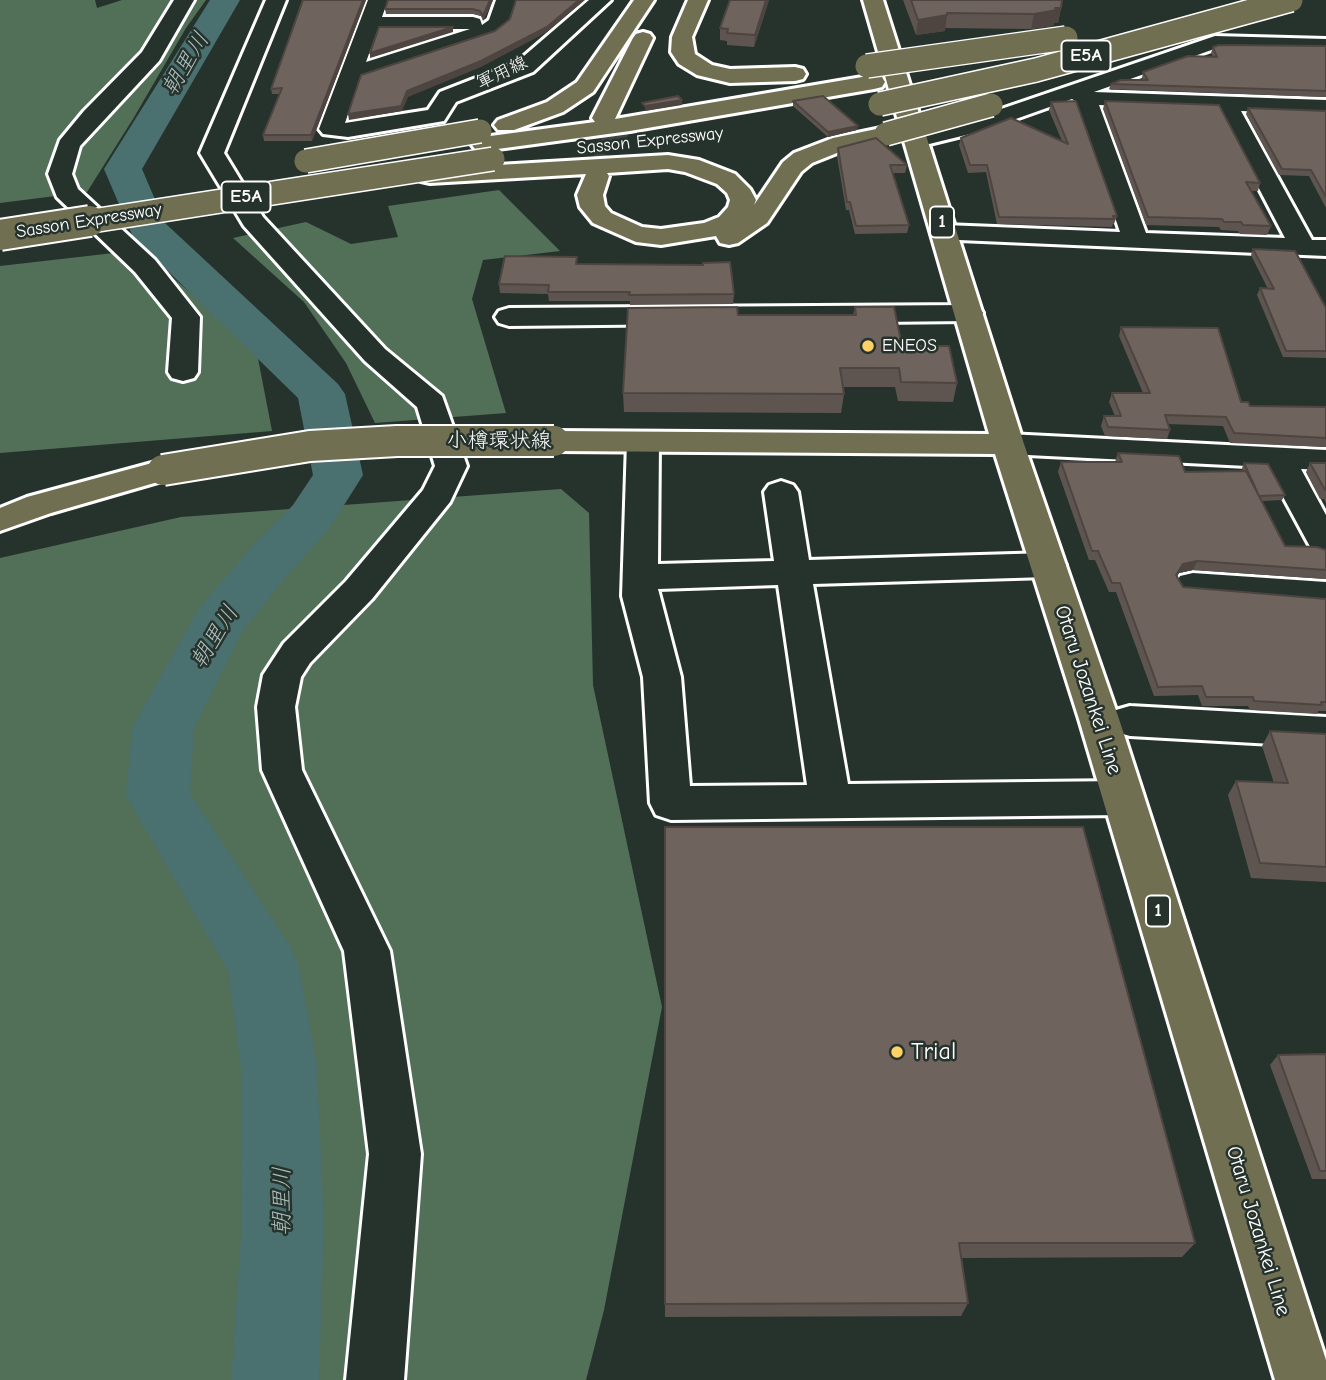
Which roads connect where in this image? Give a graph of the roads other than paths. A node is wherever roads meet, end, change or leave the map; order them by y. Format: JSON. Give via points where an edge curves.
{"nodes":[{"id":1,"x":184,"y":0,"type":"edge"},
{"id":2,"x":276,"y":0,"type":"edge"},
{"id":3,"x":378,"y":0,"type":"edge"},
{"id":4,"x":506,"y":0,"type":"edge"},
{"id":5,"x":601,"y":0,"type":"edge"},
{"id":6,"x":644,"y":0,"type":"edge"},
{"id":7,"x":660,"y":0,"type":"edge"},
{"id":8,"x":680,"y":0,"type":"edge"},
{"id":9,"x":698,"y":0,"type":"edge"},
{"id":10,"x":873,"y":0,"type":"edge"},
{"id":11,"x":1237,"y":2,"type":"edge"},
{"id":12,"x":1282,"y":3,"type":"edge"},
{"id":13,"x":370,"y":23,"type":"junction"},
{"id":14,"x":498,"y":23,"type":"junction"},
{"id":15,"x":1326,"y":45,"type":"edge"},
{"id":16,"x":352,"y":74,"type":"junction"},
{"id":17,"x":870,"y":90,"type":"junction"},
{"id":18,"x":1079,"y":95,"type":"junction"},
{"id":19,"x":1226,"y":103,"type":"junction"},
{"id":20,"x":1326,"y":107,"type":"edge"},
{"id":21,"x":670,"y":140,"type":"dead end"},
{"id":22,"x":917,"y":140,"type":"junction"},
{"id":23,"x":489,"y":151,"type":"junction"},
{"id":24,"x":282,"y":165,"type":"dead end"},
{"id":25,"x":256,"y":169,"type":"dead end"},
{"id":26,"x":203,"y":178,"type":"dead end"},
{"id":27,"x":108,"y":195,"type":"dead end"},
{"id":28,"x":0,"y":214,"type":"edge"},
{"id":29,"x":945,"y":233,"type":"junction"},
{"id":30,"x":0,"y":235,"type":"edge"},
{"id":31,"x":1136,"y":241,"type":"junction"},
{"id":32,"x":1318,"y":252,"type":"edge"},
{"id":33,"x":969,"y":313,"type":"junction"},
{"id":34,"x":509,"y":317,"type":"dead end"},
{"id":35,"x":183,"y":372,"type":"dead end"},
{"id":36,"x":643,"y":442,"type":"junction"},
{"id":37,"x":1008,"y":444,"type":"junction"},
{"id":38,"x":1278,"y":457,"type":"junction"},
{"id":39,"x":1326,"y":460,"type":"edge"},
{"id":40,"x":781,"y":492,"type":"dead end"},
{"id":41,"x":0,"y":520,"type":"edge"},
{"id":42,"x":1326,"y":546,"type":"edge"},
{"id":43,"x":1048,"y":565,"type":"junction"},
{"id":44,"x":795,"y":572,"type":"junction"},
{"id":45,"x":640,"y":577,"type":"junction"},
{"id":46,"x":1193,"y":585,"type":"edge"},
{"id":47,"x":1326,"y":594,"type":"edge"},
{"id":48,"x":1130,"y":721,"type":"dead end"},
{"id":49,"x":1326,"y":732,"type":"edge"},
{"id":50,"x":1123,"y":798,"type":"junction"},
{"id":51,"x":830,"y":801,"type":"junction"},
{"id":52,"x":376,"y":1380,"type":"edge"},
{"id":53,"x":1304,"y":1380,"type":"edge"}],
"edges":[{"from":1,"to":35,"type":"street","via":[[151,57],[68,145],[60,174],[66,192],[145,266],[186,317]]},
{"from":2,"to":52,"type":"street","via":[[212,152],[253,221],[375,355],[430,402],[451,466],[438,494],[359,590],[297,653],[282,675],[276,707],[282,770],[367,951],[395,1154]]},
{"from":3,"to":13,"type":"street"},
{"from":4,"to":14,"type":"street"},
{"from":5,"to":16,"type":"street","name":"軍用線","via":[[525,66],[448,97],[436,116],[331,129]]},
{"from":6,"to":23,"type":"main road","via":[[585,87],[538,114]]},
{"from":7,"to":8,"type":"main road","via":[[615,116]]},
{"from":9,"to":17,"type":"main road","via":[[680,46],[687,59],[705,70]]},
{"from":10,"to":22,"type":"main road","name":"Otaru Jozankei Line","number":"1"},
{"from":11,"to":17,"type":"main road","name":"Sasson Expressway","number":"E5A"},
{"from":11,"to":17,"type":"main road","bridge":true,"via":[[1009,48]]},
{"from":12,"to":17,"type":"main road","name":"Sasson Expressway","number":"E5A","bridge":true,"via":[[1037,70]]},
{"from":12,"to":23,"type":"main road","bridge":true,"via":[[1007,100],[803,158],[746,228],[696,247],[663,249],[611,241],[577,220],[570,208],[586,176],[593,207],[602,218],[636,234],[661,237],[710,230],[740,210],[743,200],[726,178],[668,162]]},
{"from":13,"to":14,"type":"street"},
{"from":13,"to":16,"type":"street"},
{"from":14,"to":16,"type":"street"},
{"from":15,"to":18,"type":"street","via":[[1215,42]]},
{"from":17,"to":23,"type":"main road","name":"Sasson Expressway","number":"E5A","via":[[630,124]]},
{"from":18,"to":19,"type":"street"},
{"from":18,"to":22,"type":"street"},
{"from":18,"to":31,"type":"street"},
{"from":19,"to":20,"type":"street"},
{"from":19,"to":32,"type":"street"},
{"from":21,"to":23,"type":"main road","name":"Sasson Expressway","number":"E5A"},
{"from":22,"to":29,"type":"main road","name":"Otaru Jozankei Line","number":"1"},
{"from":23,"to":24,"type":"main road","bridge":true},
{"from":23,"to":28,"type":"main road","name":"Sasson Expressway","number":"E5A"},
{"from":23,"to":30,"type":"main road","name":"Sasson Expressway","number":"E5A","bridge":true,"via":[[368,178]]},
{"from":25,"to":26,"type":"main road"},
{"from":27,"to":28,"type":"main road"},
{"from":29,"to":31,"type":"street"},
{"from":29,"to":33,"type":"main road","name":"Otaru Jozankei Line","number":"1"},
{"from":31,"to":32,"type":"street"},
{"from":33,"to":34,"type":"street"},
{"from":33,"to":37,"type":"main road","name":"Otaru Jozankei Line","number":"1"},
{"from":36,"to":37,"type":"main road","name":"小樽環状線"},
{"from":36,"to":41,"type":"main road","name":"小樽環状線","bridge":true,"via":[[397,441],[310,446],[163,470]]},
{"from":36,"to":45,"type":"street"},
{"from":37,"to":38,"type":"street"},
{"from":37,"to":43,"type":"main road","name":"Otaru Jozankei Line","number":"1"},
{"from":38,"to":39,"type":"street"},
{"from":38,"to":42,"type":"street"},
{"from":40,"to":44,"type":"street"},
{"from":43,"to":44,"type":"street"},
{"from":43,"to":50,"type":"main road","name":"Otaru Jozankei Line","number":"1"},
{"from":44,"to":45,"type":"street"},
{"from":44,"to":51,"type":"street"},
{"from":45,"to":51,"type":"street","via":[[640,597],[662,677],[671,803]]},
{"from":46,"to":47,"type":"street"},
{"from":48,"to":49,"type":"street"},
{"from":50,"to":51,"type":"street"},
{"from":50,"to":53,"type":"main road","name":"Otaru Jozankei Line","number":"1"}]}
